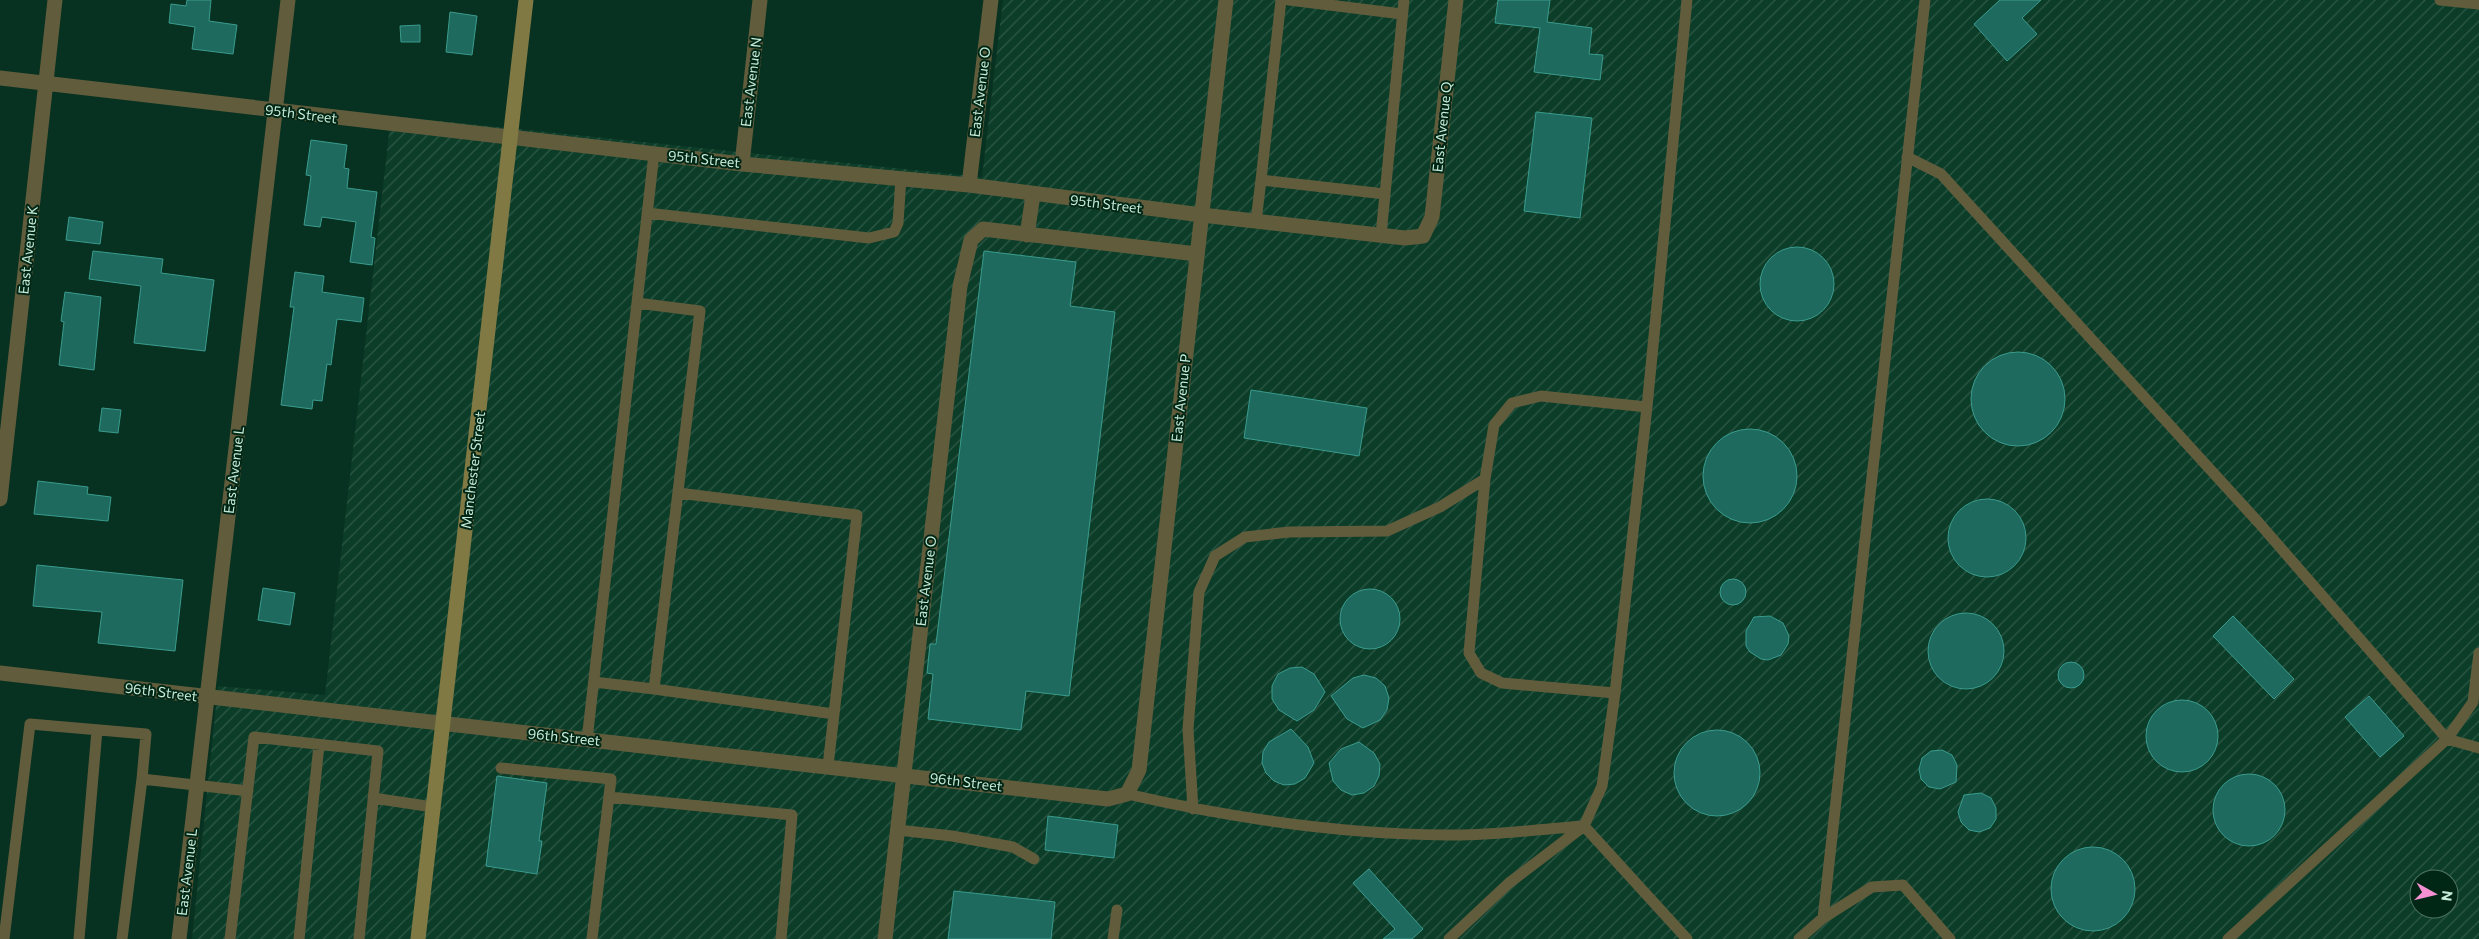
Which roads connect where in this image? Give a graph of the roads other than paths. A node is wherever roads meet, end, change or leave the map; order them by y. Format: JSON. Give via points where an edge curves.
{"nodes":[{"id":1,"x":55,"y":0,"type":"edge"},
{"id":2,"x":288,"y":0,"type":"edge"},
{"id":3,"x":526,"y":0,"type":"edge"},
{"id":4,"x":760,"y":0,"type":"edge"},
{"id":5,"x":991,"y":0,"type":"edge"},
{"id":6,"x":1226,"y":0,"type":"edge"},
{"id":7,"x":1281,"y":0,"type":"edge"},
{"id":8,"x":1290,"y":0,"type":"edge"},
{"id":9,"x":1404,"y":0,"type":"edge"},
{"id":10,"x":1456,"y":0,"type":"edge"},
{"id":11,"x":1687,"y":0,"type":"edge"},
{"id":12,"x":1925,"y":0,"type":"edge"},
{"id":13,"x":2440,"y":0,"type":"edge"},
{"id":14,"x":2479,"y":4,"type":"edge"},
{"id":15,"x":1402,"y":14,"type":"junction"},
{"id":16,"x":0,"y":78,"type":"edge"},
{"id":17,"x":46,"y":84,"type":"junction"},
{"id":18,"x":276,"y":112,"type":"junction"},
{"id":19,"x":512,"y":138,"type":"junction"},
{"id":20,"x":654,"y":154,"type":"junction"},
{"id":21,"x":1907,"y":157,"type":"junction"},
{"id":22,"x":742,"y":164,"type":"junction"},
{"id":23,"x":902,"y":178,"type":"junction"},
{"id":24,"x":1261,"y":180,"type":"junction"},
{"id":25,"x":969,"y":185,"type":"junction"},
{"id":26,"x":1385,"y":194,"type":"junction"},
{"id":27,"x":1033,"y":195,"type":"junction"},
{"id":28,"x":648,"y":213,"type":"junction"},
{"id":29,"x":1202,"y":215,"type":"junction"},
{"id":30,"x":1256,"y":221,"type":"junction"},
{"id":31,"x":1027,"y":234,"type":"junction"},
{"id":32,"x":1382,"y":235,"type":"junction"},
{"id":33,"x":1407,"y":238,"type":"joint"},
{"id":34,"x":1197,"y":254,"type":"junction"},
{"id":35,"x":637,"y":303,"type":"junction"},
{"id":36,"x":1647,"y":407,"type":"junction"},
{"id":37,"x":1485,"y":479,"type":"junction"},
{"id":38,"x":678,"y":493,"type":"junction"},
{"id":39,"x":0,"y":499,"type":"edge"},
{"id":40,"x":2479,"y":653,"type":"edge"},
{"id":41,"x":0,"y":673,"type":"edge"},
{"id":42,"x":594,"y":682,"type":"junction"},
{"id":43,"x":654,"y":689,"type":"junction"},
{"id":44,"x":1615,"y":693,"type":"junction"},
{"id":45,"x":208,"y":697,"type":"junction"},
{"id":46,"x":834,"y":714,"type":"junction"},
{"id":47,"x":442,"y":723,"type":"junction"},
{"id":48,"x":96,"y":730,"type":"junction"},
{"id":49,"x":2447,"y":739,"type":"junction"},
{"id":50,"x":587,"y":740,"type":"junction"},
{"id":51,"x":319,"y":745,"type":"junction"},
{"id":52,"x":2479,"y":748,"type":"edge"},
{"id":53,"x":828,"y":766,"type":"junction"},
{"id":54,"x":501,"y":768,"type":"dead end"},
{"id":55,"x":904,"y":774,"type":"junction"},
{"id":56,"x":142,"y":780,"type":"junction"},
{"id":57,"x":197,"y":786,"type":"junction"},
{"id":58,"x":248,"y":792,"type":"junction"},
{"id":59,"x":1127,"y":794,"type":"junction"},
{"id":60,"x":373,"y":798,"type":"junction"},
{"id":61,"x":609,"y":798,"type":"junction"},
{"id":62,"x":433,"y":807,"type":"junction"},
{"id":63,"x":1193,"y":809,"type":"junction"},
{"id":64,"x":1584,"y":826,"type":"junction"},
{"id":65,"x":898,"y":830,"type":"junction"},
{"id":66,"x":1034,"y":859,"type":"dead end"},
{"id":67,"x":1117,"y":910,"type":"dead end"},
{"id":68,"x":1823,"y":918,"type":"junction"},
{"id":69,"x":4,"y":939,"type":"edge"},
{"id":70,"x":80,"y":939,"type":"edge"},
{"id":71,"x":122,"y":939,"type":"edge"},
{"id":72,"x":179,"y":939,"type":"edge"},
{"id":73,"x":230,"y":939,"type":"edge"},
{"id":74,"x":299,"y":939,"type":"edge"},
{"id":75,"x":359,"y":939,"type":"edge"},
{"id":76,"x":418,"y":939,"type":"edge"},
{"id":77,"x":592,"y":939,"type":"edge"},
{"id":78,"x":781,"y":939,"type":"edge"},
{"id":79,"x":885,"y":939,"type":"edge"},
{"id":80,"x":1113,"y":939,"type":"edge"},
{"id":81,"x":1450,"y":939,"type":"edge"},
{"id":82,"x":1687,"y":939,"type":"edge"},
{"id":83,"x":1798,"y":939,"type":"edge"},
{"id":84,"x":1950,"y":939,"type":"edge"},
{"id":85,"x":2228,"y":939,"type":"edge"}],
"edges":[{"from":1,"to":17,"type":"street","name":"East Avenue K"},
{"from":2,"to":18,"type":"street","name":"East Avenue L"},
{"from":3,"to":19,"type":"street","name":"Manchester Street"},
{"from":4,"to":22,"type":"street","name":"East Avenue N"},
{"from":5,"to":25,"type":"street","name":"East Avenue O"},
{"from":6,"to":29,"type":"street","name":"East Avenue P"},
{"from":7,"to":24,"type":"lane"},
{"from":8,"to":15,"type":"lane"},
{"from":9,"to":15,"type":"lane"},
{"from":10,"to":33,"type":"street","name":"East Avenue Q","via":[[1432,217],[1423,236]]},
{"from":11,"to":36,"type":"lane"},
{"from":12,"to":21,"type":"lane"},
{"from":13,"to":14,"type":"lane"},
{"from":15,"to":26,"type":"lane"},
{"from":16,"to":17,"type":"street","name":"95th Street"},
{"from":17,"to":18,"type":"street","name":"95th Street"},
{"from":17,"to":39,"type":"street","name":"East Avenue K"},
{"from":18,"to":19,"type":"street","name":"95th Street"},
{"from":18,"to":45,"type":"street","name":"East Avenue L"},
{"from":19,"to":20,"type":"street","name":"95th Street"},
{"from":19,"to":47,"type":"street","name":"Manchester Street"},
{"from":20,"to":22,"type":"street","name":"95th Street"},
{"from":20,"to":28,"type":"lane"},
{"from":21,"to":49,"type":"lane","via":[[1941,174],[2259,523]]},
{"from":21,"to":68,"type":"lane"},
{"from":22,"to":23,"type":"street","name":"95th Street"},
{"from":23,"to":25,"type":"street","name":"95th Street"},
{"from":23,"to":28,"type":"lane","via":[[898,223],[894,232],[868,238]]},
{"from":24,"to":26,"type":"lane"},
{"from":24,"to":30,"type":"lane"},
{"from":25,"to":27,"type":"street","name":"95th Street"},
{"from":26,"to":32,"type":"lane"},
{"from":27,"to":29,"type":"street","name":"95th Street"},
{"from":27,"to":31,"type":"street"},
{"from":28,"to":35,"type":"lane"},
{"from":29,"to":30,"type":"street","name":"95th Street"},
{"from":29,"to":34,"type":"street","name":"East Avenue P"},
{"from":30,"to":32,"type":"street","name":"95th Street"},
{"from":31,"to":34,"type":"street"},
{"from":31,"to":55,"type":"street","name":"East Avenue O","via":[[983,229],[971,240],[960,286]]},
{"from":32,"to":33,"type":"street","name":"95th Street"},
{"from":34,"to":59,"type":"street","name":"East Avenue P","via":[[1139,770]]},
{"from":35,"to":38,"type":"lane","via":[[700,311]]},
{"from":35,"to":42,"type":"lane"},
{"from":36,"to":37,"type":"lane","via":[[1541,396],[1512,404],[1494,425]]},
{"from":36,"to":44,"type":"lane"},
{"from":37,"to":44,"type":"lane","via":[[1470,653],[1481,673],[1502,683]]},
{"from":37,"to":63,"type":"lane","via":[[1387,532],[1289,532],[1245,538],[1215,556],[1199,592],[1188,729]]},
{"from":38,"to":43,"type":"lane"},
{"from":38,"to":46,"type":"lane","via":[[857,515]]},
{"from":40,"to":49,"type":"lane","via":[[2473,702]]},
{"from":41,"to":45,"type":"street","name":"96th Street"},
{"from":42,"to":43,"type":"lane"},
{"from":42,"to":50,"type":"lane"},
{"from":43,"to":46,"type":"lane"},
{"from":44,"to":64,"type":"lane","via":[[1602,786]]},
{"from":45,"to":47,"type":"street","name":"96th Street"},
{"from":45,"to":57,"type":"street","name":"East Avenue L"},
{"from":46,"to":53,"type":"lane"},
{"from":47,"to":50,"type":"street","name":"96th Street"},
{"from":47,"to":62,"type":"street","name":"Manchester Street"},
{"from":48,"to":56,"type":"lane","via":[[146,734]]},
{"from":48,"to":69,"type":"lane","via":[[30,724]]},
{"from":48,"to":70,"type":"lane"},
{"from":49,"to":52,"type":"lane"},
{"from":49,"to":85,"type":"lane"},
{"from":50,"to":53,"type":"street","name":"96th Street"},
{"from":51,"to":58,"type":"lane","via":[[254,738]]},
{"from":51,"to":60,"type":"lane","via":[[378,751]]},
{"from":51,"to":74,"type":"lane"},
{"from":53,"to":55,"type":"street","name":"96th Street"},
{"from":54,"to":61,"type":"lane","via":[[611,779]]},
{"from":55,"to":59,"type":"street","name":"96th Street","via":[[1108,799]]},
{"from":55,"to":65,"type":"street","name":"East Avenue O"},
{"from":56,"to":57,"type":"lane"},
{"from":56,"to":71,"type":"lane"},
{"from":57,"to":58,"type":"lane"},
{"from":57,"to":72,"type":"street","name":"East Avenue L"},
{"from":58,"to":73,"type":"lane"},
{"from":59,"to":63,"type":"lane"},
{"from":60,"to":62,"type":"lane"},
{"from":60,"to":75,"type":"lane"},
{"from":61,"to":77,"type":"lane"},
{"from":61,"to":78,"type":"lane","via":[[792,815]]},
{"from":62,"to":76,"type":"street","name":"Manchester Street"},
{"from":63,"to":64,"type":"lane","via":[[1320,827],[1448,835]]},
{"from":64,"to":81,"type":"lane","via":[[1510,883]]},
{"from":64,"to":82,"type":"lane"},
{"from":65,"to":66,"type":"lane","via":[[1013,847]]},
{"from":65,"to":79,"type":"street","name":"East Avenue O"},
{"from":67,"to":80,"type":"lane"},
{"from":68,"to":83,"type":"lane"},
{"from":68,"to":84,"type":"lane","via":[[1872,887],[1903,885]]}]}
